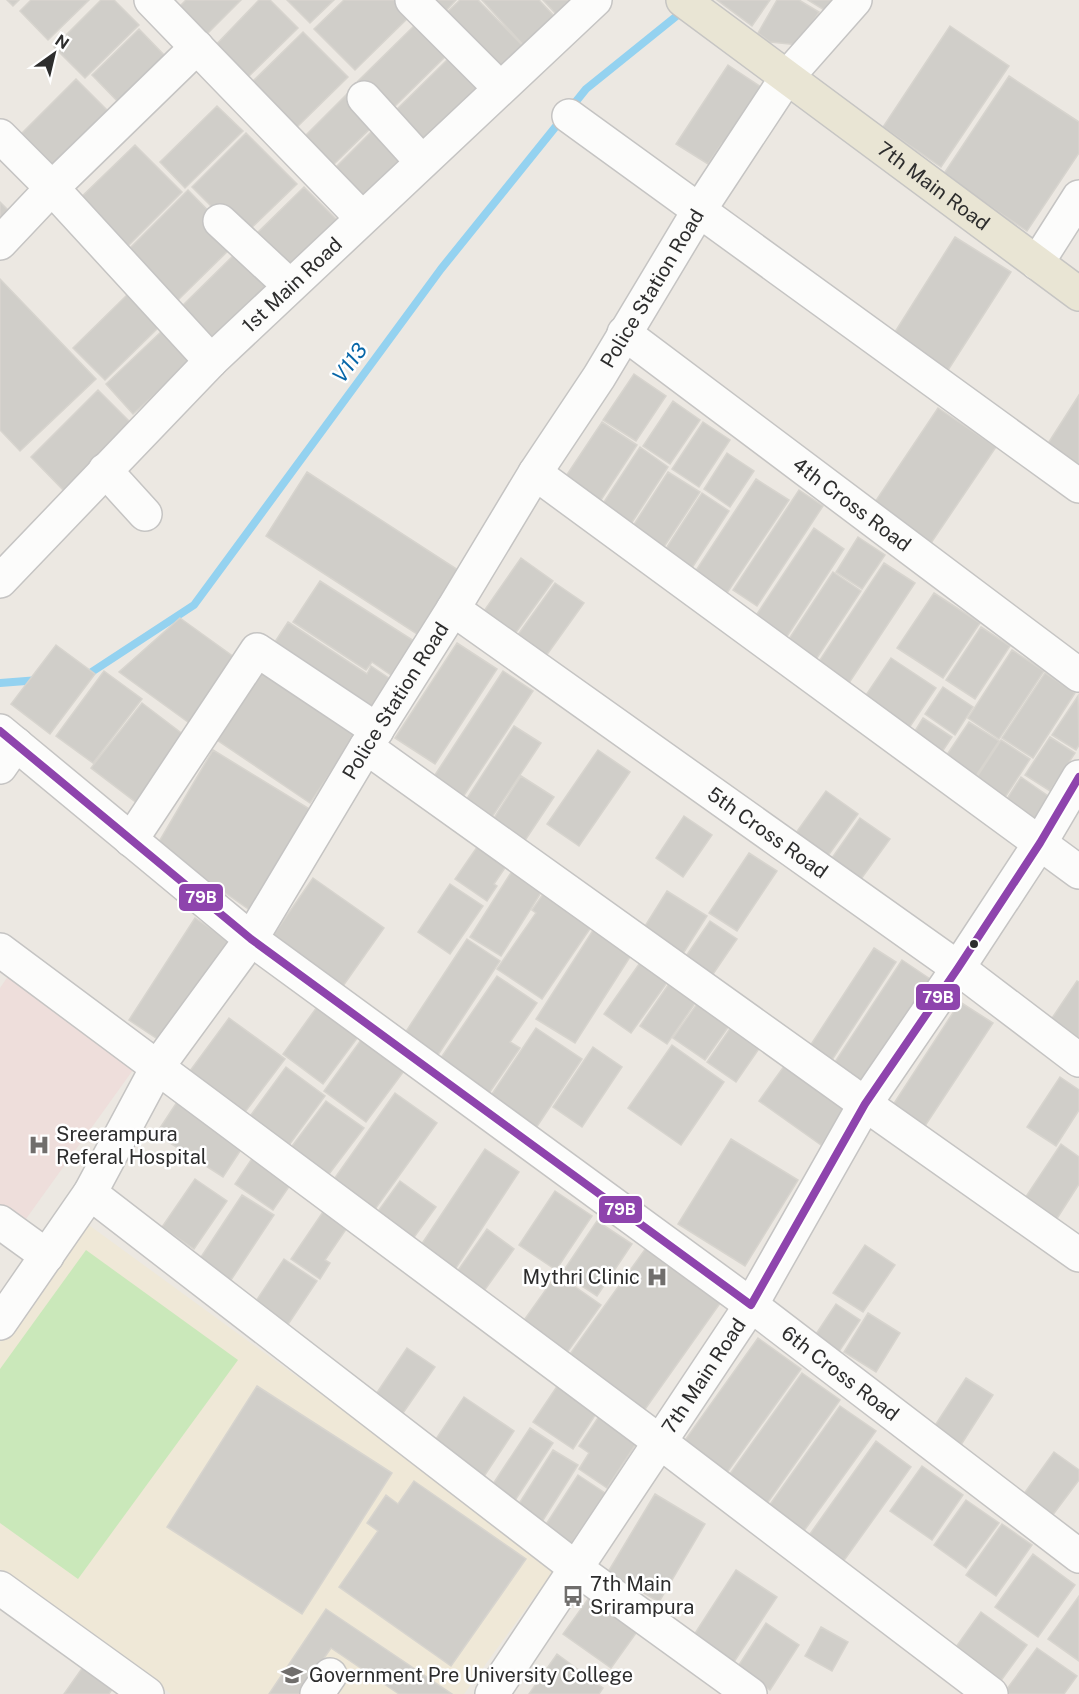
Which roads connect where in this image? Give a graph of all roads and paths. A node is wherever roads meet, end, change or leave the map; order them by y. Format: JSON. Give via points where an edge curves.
{"nodes":[{"id":1,"x":151,"y":0,"type":"edge"},
{"id":2,"x":412,"y":0,"type":"edge"},
{"id":3,"x":595,"y":0,"type":"edge"},
{"id":4,"x":683,"y":0,"type":"edge"},
{"id":5,"x":855,"y":0,"type":"edge"},
{"id":6,"x":197,"y":47,"type":"junction"},
{"id":7,"x":787,"y":77,"type":"junction"},
{"id":8,"x":500,"y":88,"type":"junction"},
{"id":9,"x":364,"y":98,"type":"dead end"},
{"id":10,"x":569,"y":116,"type":"dead end"},
{"id":11,"x":0,"y":136,"type":"edge"},
{"id":12,"x":422,"y":162,"type":"junction"},
{"id":13,"x":52,"y":188,"type":"junction"},
{"id":14,"x":1079,"y":196,"type":"edge"},
{"id":15,"x":698,"y":212,"type":"junction"},
{"id":16,"x":362,"y":218,"type":"junction"},
{"id":17,"x":220,"y":221,"type":"dead end"},
{"id":18,"x":0,"y":243,"type":"edge"},
{"id":19,"x":1037,"y":263,"type":"junction"},
{"id":20,"x":290,"y":286,"type":"junction"},
{"id":21,"x":1079,"y":294,"type":"edge"},
{"id":22,"x":624,"y":333,"type":"junction"},
{"id":23,"x":211,"y":361,"type":"junction"},
{"id":24,"x":105,"y":471,"type":"junction"},
{"id":25,"x":535,"y":473,"type":"junction"},
{"id":26,"x":1079,"y":486,"type":"edge"},
{"id":27,"x":145,"y":514,"type":"dead end"},
{"id":28,"x":0,"y":580,"type":"edge"},
{"id":29,"x":453,"y":609,"type":"junction"},
{"id":30,"x":1079,"y":675,"type":"edge"},
{"id":31,"x":372,"y":738,"type":"junction"},
{"id":32,"x":5,"y":747,"type":"edge"},
{"id":33,"x":1079,"y":777,"type":"edge"},
{"id":34,"x":131,"y":840,"type":"junction"},
{"id":35,"x":1040,"y":843,"type":"junction"},
{"id":36,"x":1079,"y":872,"type":"edge"},
{"id":37,"x":251,"y":939,"type":"junction"},
{"id":38,"x":0,"y":950,"type":"edge"},
{"id":39,"x":958,"y":968,"type":"junction"},
{"id":40,"x":1079,"y":1060,"type":"edge"},
{"id":41,"x":158,"y":1066,"type":"junction"},
{"id":42,"x":865,"y":1104,"type":"junction"},
{"id":43,"x":90,"y":1193,"type":"junction"},
{"id":44,"x":0,"y":1222,"type":"edge"},
{"id":45,"x":1079,"y":1255,"type":"edge"},
{"id":46,"x":47,"y":1256,"type":"junction"},
{"id":47,"x":751,"y":1305,"type":"junction"},
{"id":48,"x":0,"y":1323,"type":"edge"},
{"id":49,"x":660,"y":1442,"type":"junction"},
{"id":50,"x":1079,"y":1557,"type":"edge"},
{"id":51,"x":577,"y":1569,"type":"junction"},
{"id":52,"x":0,"y":1588,"type":"edge"},
{"id":53,"x":131,"y":1689,"type":"edge"},
{"id":54,"x":492,"y":1694,"type":"edge"},
{"id":55,"x":750,"y":1694,"type":"edge"},
{"id":56,"x":991,"y":1694,"type":"edge"}],
"edges":[{"from":1,"to":6,"type":"street"},
{"from":2,"to":8,"type":"street"},
{"from":3,"to":8,"type":"street","name":"1st Main Road"},
{"from":4,"to":7,"type":"main road","name":"7th Main Road"},
{"from":5,"to":7,"type":"street","name":"Police Station Road"},
{"from":6,"to":13,"type":"street"},
{"from":6,"to":16,"type":"street"},
{"from":7,"to":15,"type":"street","name":"Police Station Road"},
{"from":7,"to":19,"type":"main road","name":"7th Main Road"},
{"from":8,"to":12,"type":"street","name":"1st Main Road"},
{"from":9,"to":12,"type":"street"},
{"from":10,"to":15,"type":"street"},
{"from":11,"to":13,"type":"street"},
{"from":12,"to":16,"type":"street","name":"1st Main Road"},
{"from":13,"to":18,"type":"street"},
{"from":13,"to":23,"type":"street"},
{"from":14,"to":19,"type":"street"},
{"from":15,"to":22,"type":"street","name":"Police Station Road"},
{"from":15,"to":26,"type":"street"},
{"from":16,"to":20,"type":"street","name":"1st Main Road"},
{"from":17,"to":20,"type":"street"},
{"from":19,"to":21,"type":"main road","name":"7th Main Road"},
{"from":20,"to":23,"type":"street","name":"1st Main Road"},
{"from":22,"to":25,"type":"street","name":"Police Station Road"},
{"from":22,"to":30,"type":"street","name":"4th Cross Road"},
{"from":23,"to":24,"type":"street","name":"1st Main Road"},
{"from":24,"to":27,"type":"street"},
{"from":24,"to":28,"type":"street","name":"1st Main Road"},
{"from":25,"to":29,"type":"street","name":"Police Station Road"},
{"from":25,"to":35,"type":"street"},
{"from":29,"to":31,"type":"street","name":"Police Station Road"},
{"from":29,"to":39,"type":"street","name":"5th Cross Road"},
{"from":31,"to":34,"type":"street","via":[[257,650]]},
{"from":31,"to":37,"type":"street","name":"Police Station Road"},
{"from":31,"to":42,"type":"street"},
{"from":32,"to":34,"type":"street","name":"6th Cross Road"},
{"from":33,"to":35,"type":"street","name":"7th Main Road"},
{"from":34,"to":37,"type":"street","name":"6th Cross Road"},
{"from":35,"to":36,"type":"street"},
{"from":35,"to":39,"type":"street","name":"7th Main Road"},
{"from":37,"to":41,"type":"street","name":"Police Station Road"},
{"from":37,"to":47,"type":"street","name":"6th Cross Road"},
{"from":38,"to":41,"type":"street"},
{"from":39,"to":40,"type":"street","name":"5th Cross Road"},
{"from":39,"to":42,"type":"street","name":"7th Main Road"},
{"from":41,"to":43,"type":"street","name":"Police Station Road"},
{"from":41,"to":49,"type":"street"},
{"from":42,"to":45,"type":"street"},
{"from":42,"to":47,"type":"street","name":"7th Main Road"},
{"from":43,"to":46,"type":"street","name":"Police Station Road"},
{"from":43,"to":51,"type":"street"},
{"from":44,"to":46,"type":"street"},
{"from":46,"to":48,"type":"street","name":"Police Station Road"},
{"from":47,"to":49,"type":"street","name":"7th Main Road"},
{"from":47,"to":50,"type":"street","name":"6th Cross Road"},
{"from":49,"to":51,"type":"street","name":"7th Main Road"},
{"from":49,"to":56,"type":"street"},
{"from":51,"to":54,"type":"street","name":"7th Main Road"},
{"from":51,"to":55,"type":"street"},
{"from":52,"to":53,"type":"street"}]}
